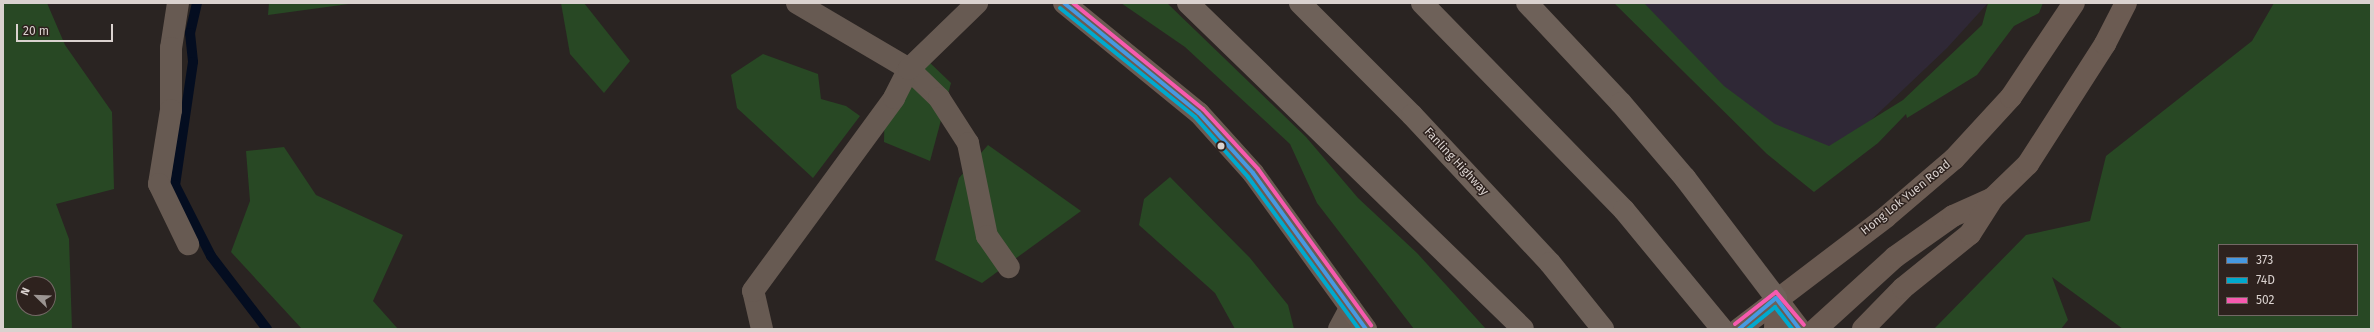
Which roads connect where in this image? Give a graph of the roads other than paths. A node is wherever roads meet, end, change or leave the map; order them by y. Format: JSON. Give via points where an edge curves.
{"nodes":[{"id":1,"x":178,"y":3,"type":"edge"},
{"id":2,"x":797,"y":3,"type":"edge"},
{"id":3,"x":977,"y":3,"type":"edge"},
{"id":4,"x":1064,"y":3,"type":"edge"},
{"id":5,"x":1188,"y":3,"type":"edge"},
{"id":6,"x":1300,"y":3,"type":"edge"},
{"id":7,"x":1422,"y":3,"type":"edge"},
{"id":8,"x":1526,"y":3,"type":"edge"},
{"id":9,"x":2074,"y":3,"type":"edge"},
{"id":10,"x":2126,"y":3,"type":"edge"},
{"id":11,"x":909,"y":69,"type":"junction"},
{"id":12,"x":1993,"y":198,"type":"junction"},
{"id":13,"x":188,"y":244,"type":"dead end"},
{"id":14,"x":1009,"y":267,"type":"dead end"},
{"id":15,"x":1776,"y":298,"type":"junction"},
{"id":16,"x":1350,"y":308,"type":"junction"},
{"id":17,"x":762,"y":329,"type":"edge"},
{"id":18,"x":1339,"y":329,"type":"edge"},
{"id":19,"x":1366,"y":329,"type":"edge"},
{"id":20,"x":1523,"y":329,"type":"edge"},
{"id":21,"x":1603,"y":329,"type":"edge"},
{"id":22,"x":1722,"y":329,"type":"edge"},
{"id":23,"x":1739,"y":329,"type":"edge"},
{"id":24,"x":1775,"y":329,"type":"edge"},
{"id":25,"x":1799,"y":329,"type":"edge"},
{"id":26,"x":1816,"y":329,"type":"edge"},
{"id":27,"x":1863,"y":329,"type":"edge"}],
"edges":[{"from":1,"to":13,"type":"street","via":[[171,48],[171,110],[159,184]]},
{"from":2,"to":11,"type":"street"},
{"from":3,"to":11,"type":"street"},
{"from":4,"to":16,"type":"street","via":[[1199,113],[1252,173]]},
{"from":5,"to":20,"type":"highway"},
{"from":6,"to":21,"type":"highway","name":"Fanling Highway","via":[[1462,168],[1550,263]]},
{"from":7,"to":22,"type":"highway","via":[[1624,210]]},
{"from":8,"to":15,"type":"highway","via":[[1670,161]]},
{"from":9,"to":15,"type":"street","name":"Hong Lok Yuen Road","via":[[2011,97],[1954,159],[1886,217]]},
{"from":10,"to":12,"type":"street","via":[[2101,50],[2028,164]]},
{"from":11,"to":14,"type":"street","via":[[939,98],[968,143],[987,236]]},
{"from":11,"to":17,"type":"street","via":[[894,98],[753,290]]},
{"from":12,"to":26,"type":"street","via":[[1953,216],[1895,257]]},
{"from":12,"to":27,"type":"street","via":[[1970,234],[1903,288]]},
{"from":15,"to":23,"type":"street","name":"Hong Lok Yuen Road"},
{"from":15,"to":24,"type":"street"},
{"from":15,"to":25,"type":"street"},
{"from":16,"to":18,"type":"street"},
{"from":16,"to":19,"type":"street"}]}
